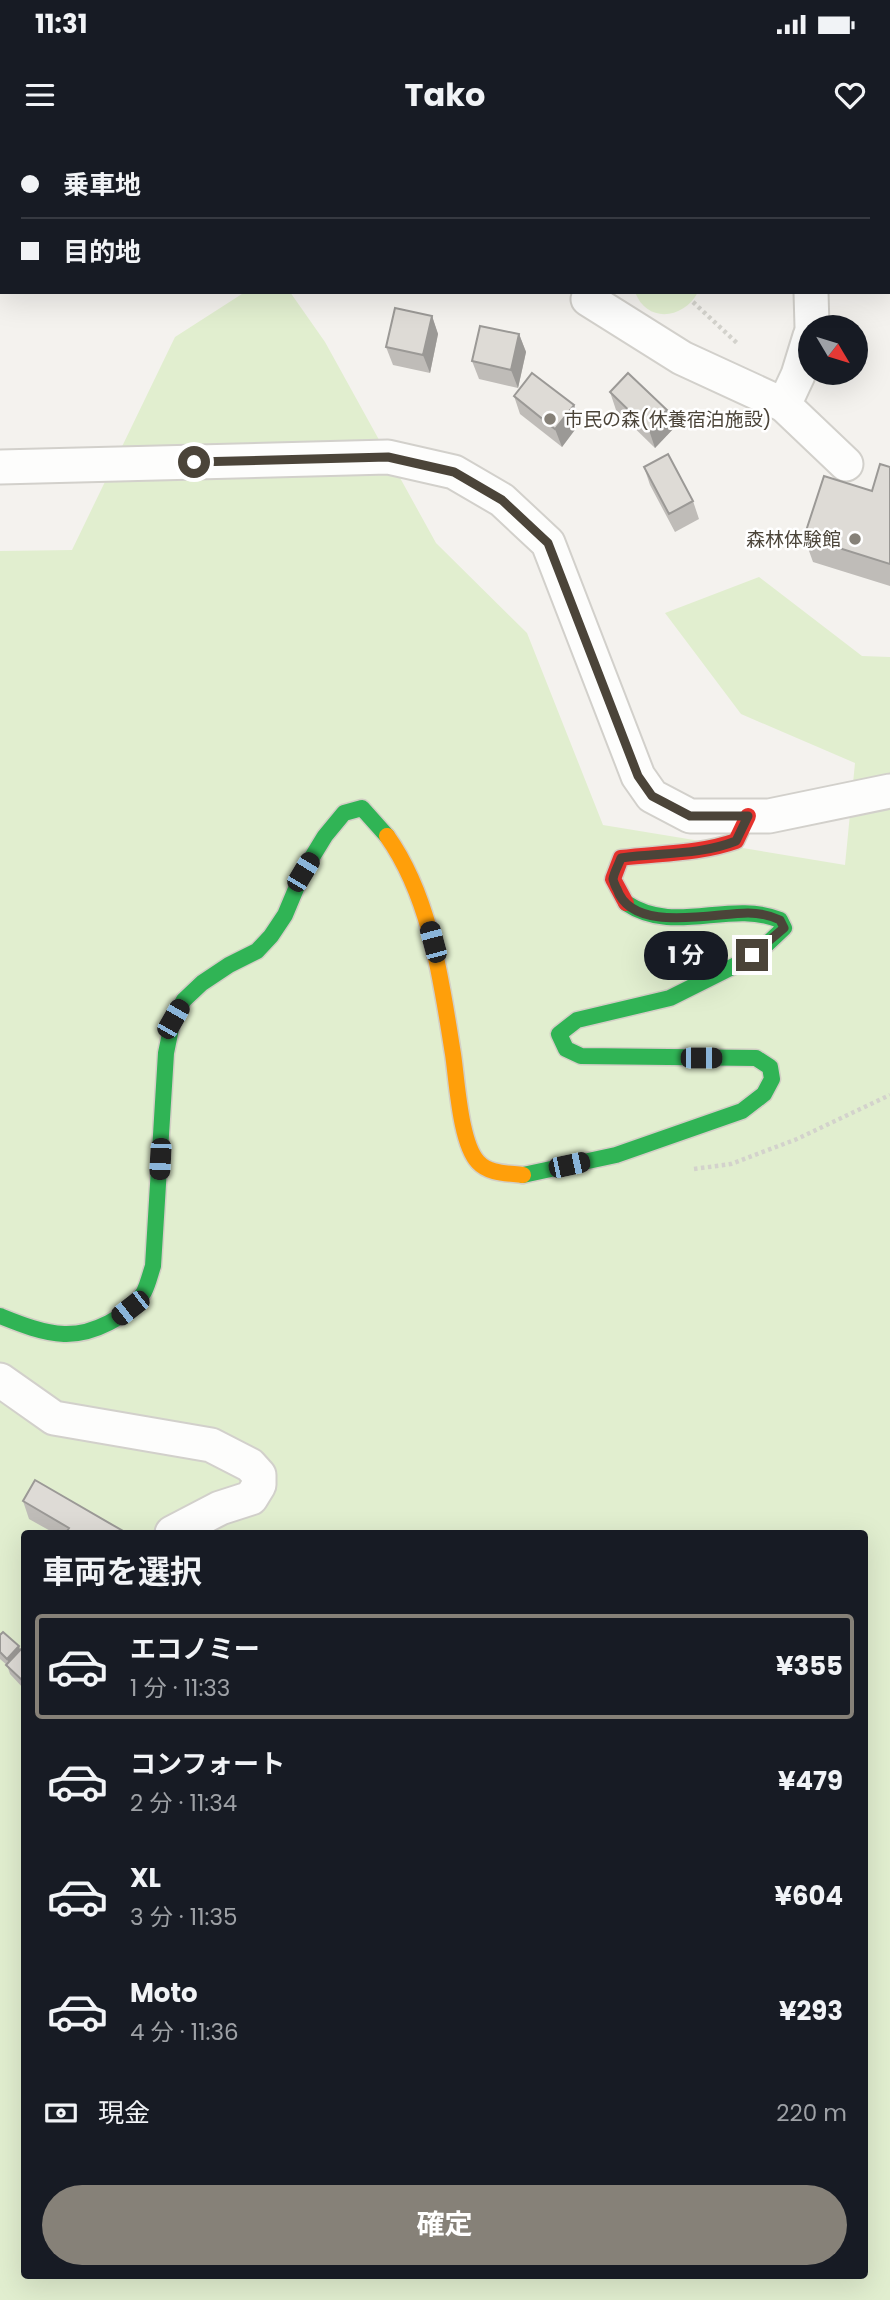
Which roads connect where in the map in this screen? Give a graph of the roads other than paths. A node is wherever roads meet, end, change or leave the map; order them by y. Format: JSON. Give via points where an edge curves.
{"nodes":[{"id":1,"x":811,"y":294,"type":"edge"},
{"id":2,"x":588,"y":299,"type":"dead end"},
{"id":3,"x":812,"y":315,"type":"edge"},
{"id":4,"x":798,"y":376,"type":"edge"},
{"id":5,"x":784,"y":405,"type":"junction"},
{"id":6,"x":846,"y":464,"type":"dead end"},
{"id":7,"x":0,"y":467,"type":"edge"},
{"id":8,"x":890,"y":791,"type":"edge"},
{"id":9,"x":748,"y":816,"type":"junction"},
{"id":10,"x":0,"y":1315,"type":"edge"},
{"id":11,"x":0,"y":1380,"type":"edge"},
{"id":12,"x":178,"y":1530,"type":"edge"}],
"edges":[{"from":1,"to":3,"type":"street"},
{"from":2,"to":5,"type":"street","via":[[682,358]]},
{"from":4,"to":5,"type":"street"},
{"from":5,"to":6,"type":"street"},
{"from":7,"to":9,"type":"street","via":[[388,457],[454,472],[502,500],[548,543],[638,776],[652,796],[690,816]]},
{"from":8,"to":9,"type":"street","via":[[769,816]]},
{"from":9,"to":10,"type":"street","via":[[736,841],[682,854],[621,858],[613,879],[619,897],[645,914],[686,918],[765,914],[780,920],[784,928],[740,963],[670,998],[576,1020],[559,1034],[561,1047],[581,1056],[756,1058],[770,1067],[772,1079],[764,1094],[742,1111],[616,1155],[523,1175],[491,1171],[477,1161],[465,1136],[423,904],[406,866],[362,808],[344,813],[325,836],[271,936],[257,951],[202,983],[173,1019],[166,1053],[153,1266],[142,1294],[111,1322],[68,1334]]},
{"from":11,"to":12,"type":"street","via":[[54,1418],[211,1445],[250,1465],[259,1475],[251,1498]]}]}
